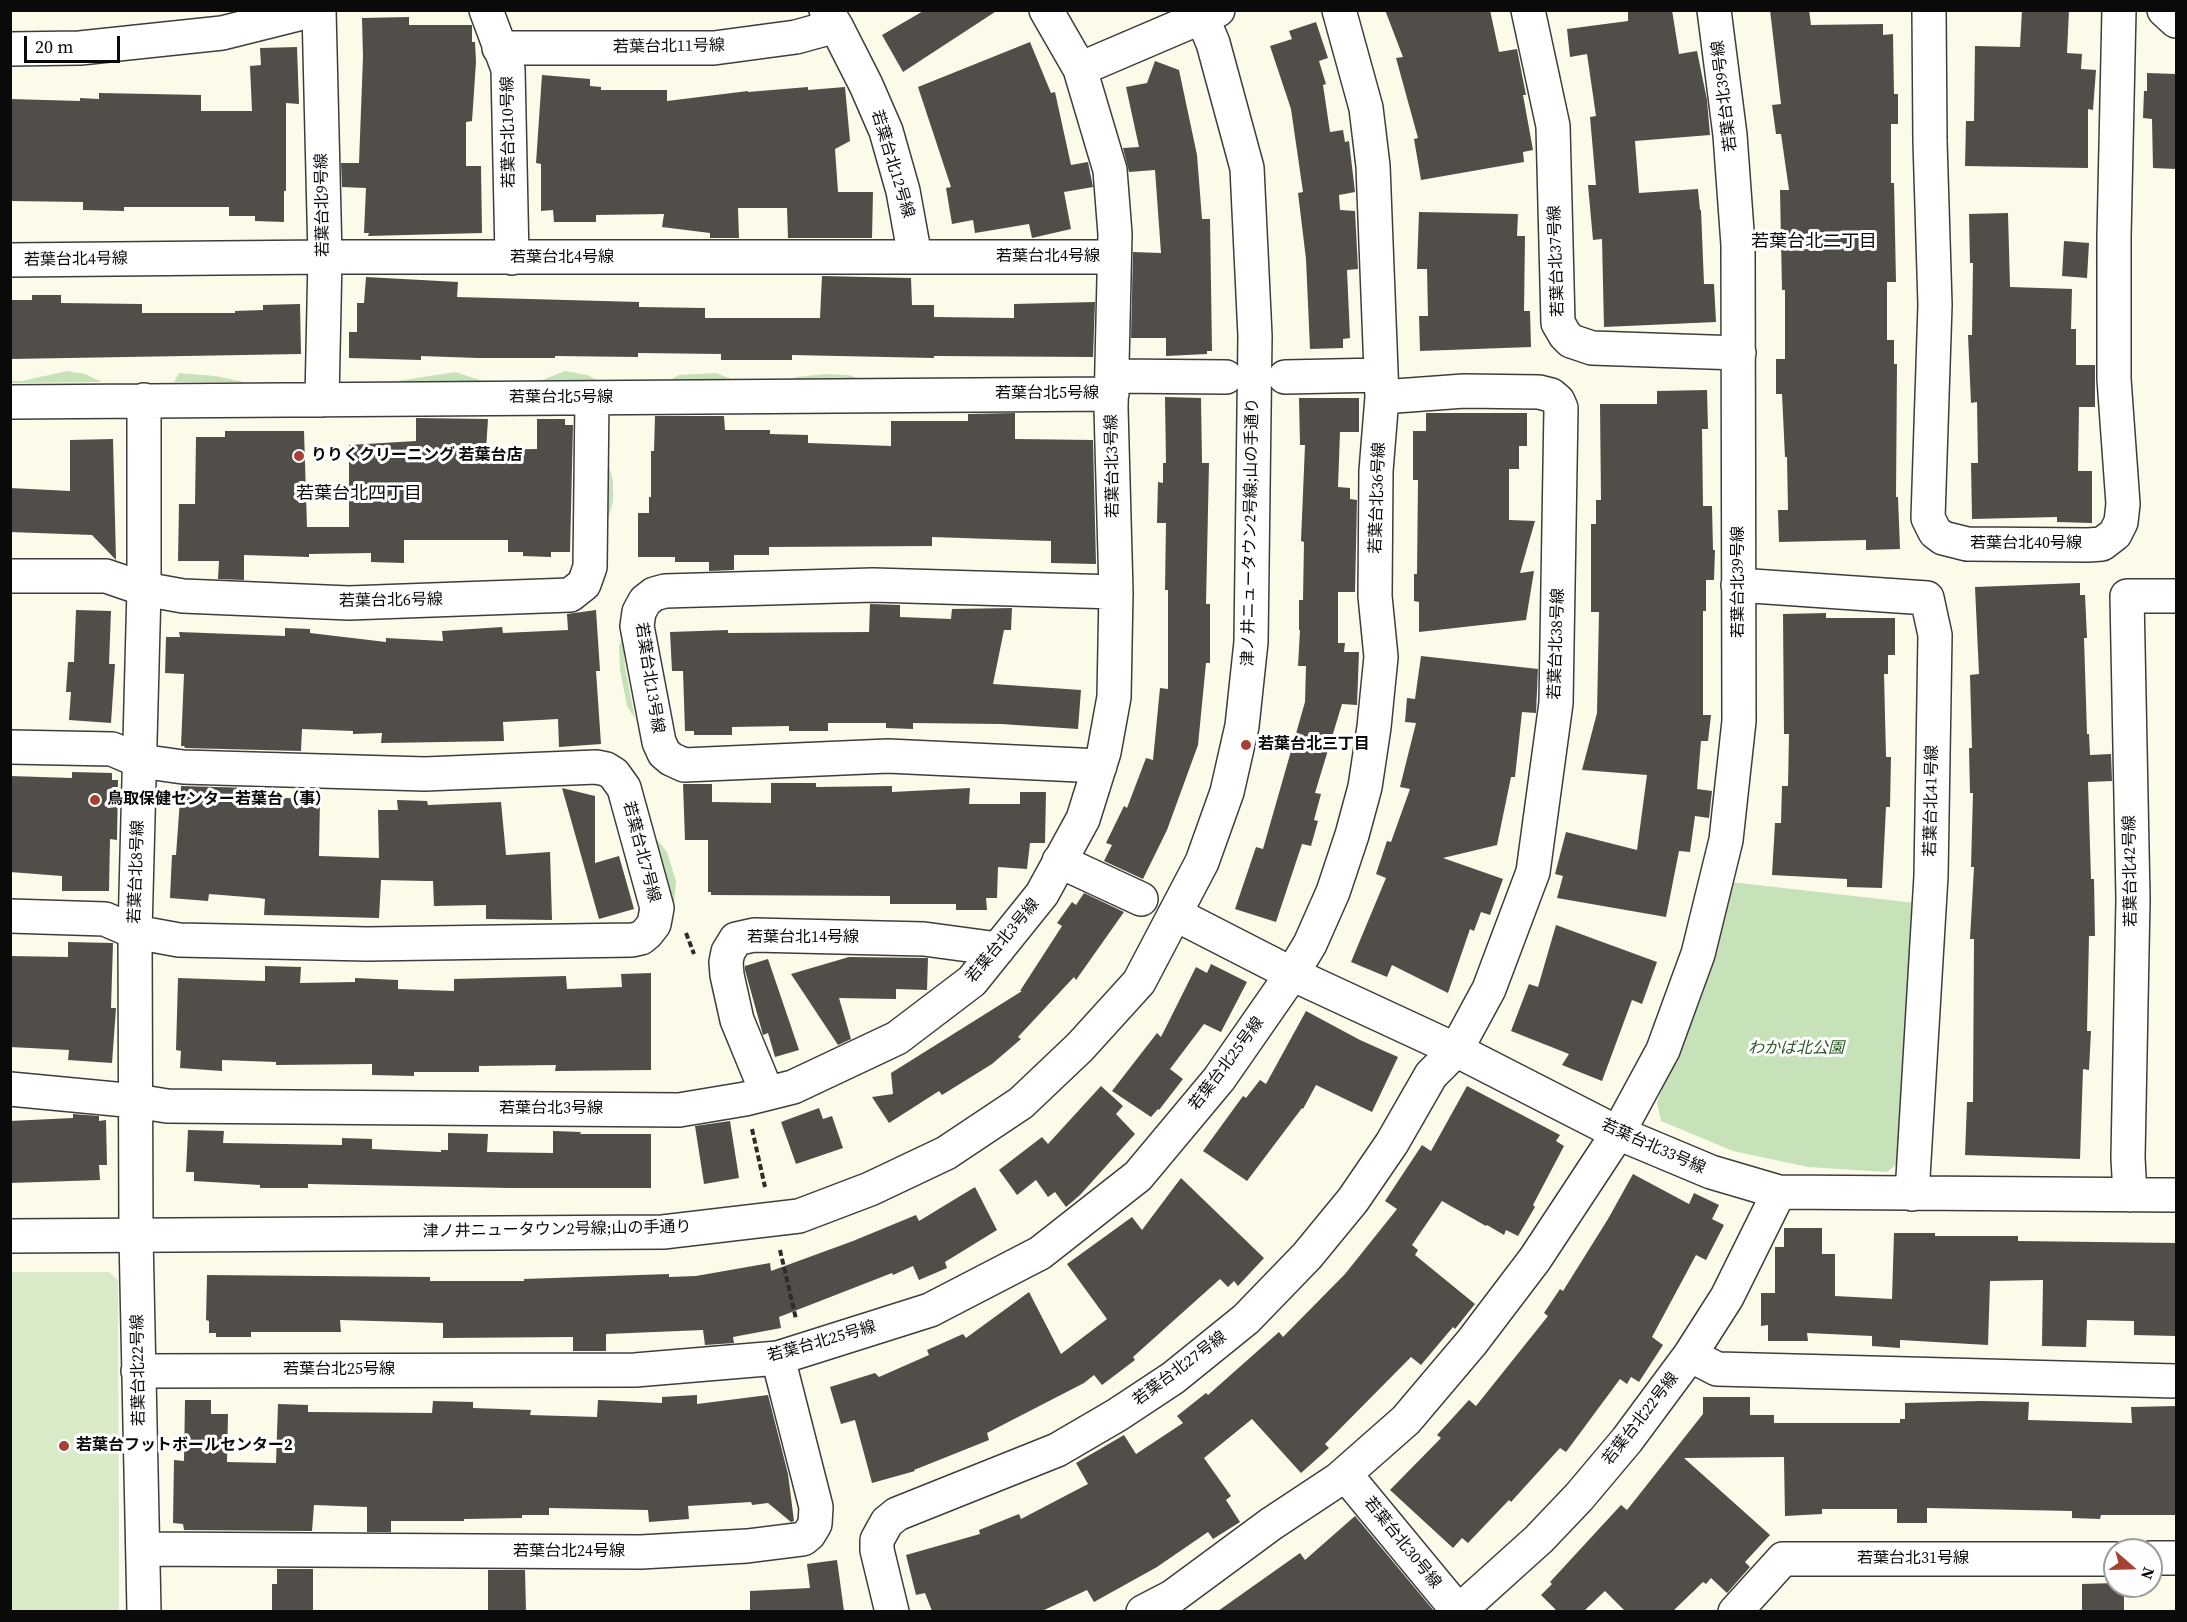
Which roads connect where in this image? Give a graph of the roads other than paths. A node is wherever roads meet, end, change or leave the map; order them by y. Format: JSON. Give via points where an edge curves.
{"nodes":[{"id":1,"x":314,"y":10,"type":"edge"},
{"id":2,"x":319,"y":10,"type":"edge"},
{"id":3,"x":486,"y":10,"type":"edge"},
{"id":4,"x":1046,"y":10,"type":"edge"},
{"id":5,"x":1339,"y":10,"type":"edge"},
{"id":6,"x":1528,"y":10,"type":"edge"},
{"id":7,"x":1714,"y":10,"type":"edge"},
{"id":8,"x":1929,"y":10,"type":"edge"},
{"id":9,"x":2118,"y":10,"type":"edge"},
{"id":10,"x":2164,"y":10,"type":"edge"},
{"id":11,"x":1207,"y":13,"type":"edge"},
{"id":12,"x":831,"y":18,"type":"edge"},
{"id":13,"x":2176,"y":21,"type":"edge"},
{"id":14,"x":499,"y":48,"type":"junction"},
{"id":15,"x":10,"y":49,"type":"edge"},
{"id":16,"x":1080,"y":69,"type":"junction"},
{"id":17,"x":915,"y":256,"type":"junction"},
{"id":18,"x":1114,"y":257,"type":"junction"},
{"id":19,"x":325,"y":258,"type":"junction"},
{"id":20,"x":512,"y":258,"type":"junction"},
{"id":21,"x":10,"y":261,"type":"edge"},
{"id":22,"x":1739,"y":353,"type":"junction"},
{"id":23,"x":1226,"y":377,"type":"dead end"},
{"id":24,"x":1285,"y":377,"type":"dead end"},
{"id":25,"x":1112,"y":385,"type":"junction"},
{"id":26,"x":1381,"y":386,"type":"junction"},
{"id":27,"x":591,"y":398,"type":"junction"},
{"id":28,"x":144,"y":400,"type":"junction"},
{"id":29,"x":322,"y":400,"type":"junction"},
{"id":30,"x":10,"y":402,"type":"edge"},
{"id":31,"x":10,"y":576,"type":"edge"},
{"id":32,"x":1738,"y":585,"type":"junction"},
{"id":33,"x":144,"y":589,"type":"junction"},
{"id":34,"x":1116,"y":592,"type":"junction"},
{"id":35,"x":2176,"y":596,"type":"edge"},
{"id":36,"x":10,"y":747,"type":"edge"},
{"id":37,"x":140,"y":761,"type":"junction"},
{"id":38,"x":1100,"y":766,"type":"junction"},
{"id":39,"x":1059,"y":861,"type":"junction"},
{"id":40,"x":1141,"y":899,"type":"dead end"},
{"id":41,"x":1175,"y":914,"type":"junction"},
{"id":42,"x":10,"y":916,"type":"edge"},
{"id":43,"x":135,"y":932,"type":"junction"},
{"id":44,"x":998,"y":949,"type":"junction"},
{"id":45,"x":1292,"y":974,"type":"junction"},
{"id":46,"x":1456,"y":1050,"type":"junction"},
{"id":47,"x":10,"y":1089,"type":"edge"},
{"id":48,"x":756,"y":1096,"type":"junction"},
{"id":49,"x":136,"y":1101,"type":"junction"},
{"id":50,"x":1618,"y":1133,"type":"junction"},
{"id":51,"x":1779,"y":1192,"type":"junction"},
{"id":52,"x":1912,"y":1194,"type":"junction"},
{"id":53,"x":2130,"y":1195,"type":"junction"},
{"id":54,"x":2176,"y":1195,"type":"edge"},
{"id":55,"x":10,"y":1236,"type":"edge"},
{"id":56,"x":136,"y":1236,"type":"junction"},
{"id":57,"x":791,"y":1354,"type":"junction"},
{"id":58,"x":1690,"y":1355,"type":"junction"},
{"id":59,"x":138,"y":1371,"type":"junction"},
{"id":60,"x":2176,"y":1381,"type":"edge"},
{"id":61,"x":1345,"y":1474,"type":"junction"},
{"id":62,"x":144,"y":1549,"type":"junction"},
{"id":63,"x":2103,"y":1558,"type":"edge"},
{"id":64,"x":144,"y":1611,"type":"edge"},
{"id":65,"x":891,"y":1611,"type":"edge"},
{"id":66,"x":1143,"y":1611,"type":"edge"},
{"id":67,"x":1458,"y":1611,"type":"edge"},
{"id":68,"x":1735,"y":1611,"type":"edge"}],
"edges":[{"from":1,"to":15,"type":"street","via":[[222,33],[81,48]]},
{"from":2,"to":19,"type":"street","name":"若葉台北9号線"},
{"from":3,"to":14,"type":"street","name":"若葉台北10号線"},
{"from":4,"to":16,"type":"street","name":"若葉台北3号線"},
{"from":5,"to":26,"type":"street","name":"若葉台北36号線","via":[[1366,108],[1373,166]]},
{"from":6,"to":22,"type":"street","name":"若葉台北37号線","via":[[1553,126],[1558,323],[1565,335],[1592,348]]},
{"from":7,"to":22,"type":"street","name":"若葉台北39号線","via":[[1732,157]]},
{"from":8,"to":9,"type":"street","name":"若葉台北40号線","via":[[1935,305],[1928,518],[1943,538],[1967,544],[2088,545],[2102,544],[2115,534],[2123,504],[2114,379]]},
{"from":10,"to":13,"type":"street"},
{"from":11,"to":16,"type":"street"},
{"from":11,"to":41,"type":"street","name":"津ノ井ニュータウン2号線;山の手通り","via":[[1247,168],[1255,336],[1251,642],[1242,726],[1227,792],[1202,862]]},
{"from":12,"to":14,"type":"street","name":"若葉台北11号線","via":[[796,37],[714,48]]},
{"from":12,"to":17,"type":"street","name":"若葉台北12号線","via":[[886,131]]},
{"from":14,"to":20,"type":"street","name":"若葉台北10号線","via":[[508,69]]},
{"from":16,"to":18,"type":"street","name":"若葉台北3号線","via":[[1110,170]]},
{"from":17,"to":18,"type":"street","name":"若葉台北4号線"},
{"from":17,"to":20,"type":"street","name":"若葉台北4号線"},
{"from":18,"to":25,"type":"street","name":"若葉台北3号線"},
{"from":19,"to":20,"type":"street","name":"若葉台北4号線"},
{"from":19,"to":21,"type":"street","name":"若葉台北4号線"},
{"from":19,"to":29,"type":"street","name":"若葉台北9号線"},
{"from":22,"to":32,"type":"street","name":"若葉台北39号線"},
{"from":23,"to":25,"type":"street","name":"若葉台北5号線"},
{"from":24,"to":26,"type":"street","name":"若葉台北38号線"},
{"from":25,"to":27,"type":"street","name":"若葉台北5号線"},
{"from":25,"to":34,"type":"street","name":"若葉台北3号線"},
{"from":26,"to":45,"type":"street","name":"若葉台北36号線","via":[[1375,596],[1380,657],[1374,728],[1365,787],[1352,835],[1333,892]]},
{"from":26,"to":46,"type":"street","name":"若葉台北38号線","via":[[1539,392],[1551,395],[1561,408],[1556,703],[1533,872],[1489,989]]},
{"from":27,"to":29,"type":"street","name":"若葉台北5号線"},
{"from":27,"to":33,"type":"street","name":"若葉台北6号線","via":[[590,567],[584,584],[570,595],[349,603],[183,596]]},
{"from":28,"to":29,"type":"street","name":"若葉台北5号線"},
{"from":28,"to":30,"type":"street","name":"若葉台北5号線"},
{"from":28,"to":33,"type":"street","name":"若葉台北8号線"},
{"from":31,"to":33,"type":"street","name":"若葉台北6号線","via":[[106,576]]},
{"from":32,"to":50,"type":"street","name":"若葉台北39号線","via":[[1739,721],[1726,840],[1698,954],[1663,1050]]},
{"from":32,"to":52,"type":"street","name":"若葉台北41号線","via":[[1927,598],[1935,635],[1931,864]]},
{"from":33,"to":37,"type":"street","name":"若葉台北8号線"},
{"from":34,"to":38,"type":"street","name":"若葉台北3号線","via":[[1114,697]]},
{"from":34,"to":38,"type":"street","name":"若葉台北13号線","via":[[873,585],[665,591],[645,601],[637,626],[659,742],[664,753],[684,765],[888,756]]},
{"from":35,"to":53,"type":"street","name":"若葉台北42号線","via":[[2127,596],[2133,898]]},
{"from":36,"to":37,"type":"street","name":"若葉台北7号線","via":[[112,749]]},
{"from":37,"to":43,"type":"street","name":"若葉台北8号線"},
{"from":37,"to":43,"type":"street","name":"若葉台北7号線","via":[[183,767],[425,774],[596,767],[614,774],[624,788],[657,908],[654,924],[647,933],[632,940],[367,944],[179,940]]},
{"from":38,"to":39,"type":"street","name":"若葉台北3号線","via":[[1083,819]]},
{"from":39,"to":40,"type":"street"},
{"from":39,"to":44,"type":"street","name":"若葉台北3号線","via":[[1042,894]]},
{"from":41,"to":45,"type":"street","name":"若葉台北33号線"},
{"from":41,"to":56,"type":"street","name":"津ノ井ニュータウン2号線;山の手通り","via":[[1139,982],[1080,1047],[1021,1103],[946,1153],[870,1190],[799,1216],[663,1232]]},
{"from":42,"to":43,"type":"street","name":"若葉台北7号線","via":[[105,919]]},
{"from":43,"to":49,"type":"street","name":"若葉台北8号線"},
{"from":44,"to":48,"type":"street","name":"若葉台北3号線","via":[[972,981],[897,1038],[793,1087]]},
{"from":44,"to":48,"type":"street","name":"若葉台北14号線","via":[[924,939],[754,935],[736,939],[728,952],[727,975]]},
{"from":45,"to":46,"type":"street","name":"若葉台北33号線"},
{"from":45,"to":57,"type":"street","name":"若葉台北25号線","via":[[1219,1078],[1137,1176],[1040,1253],[930,1310]]},
{"from":46,"to":50,"type":"street","name":"若葉台北33号線"},
{"from":46,"to":65,"type":"street","name":"若葉台北27号線","via":[[1431,1075],[1353,1200],[1307,1256],[1246,1319],[1173,1378],[1057,1450],[897,1514],[887,1522],[877,1540],[877,1550]]},
{"from":47,"to":49,"type":"street","name":"若葉台北3号線"},
{"from":48,"to":49,"type":"street","name":"若葉台北3号線","via":[[679,1110],[166,1106]]},
{"from":49,"to":56,"type":"street","name":"若葉台北8号線"},
{"from":50,"to":51,"type":"street","name":"若葉台北33号線","via":[[1711,1173]]},
{"from":50,"to":61,"type":"street","via":[[1534,1259],[1472,1342],[1406,1420]]},
{"from":51,"to":52,"type":"street","name":"若葉台北33号線"},
{"from":51,"to":58,"type":"street","name":"若葉台北22号線","via":[[1727,1297]]},
{"from":52,"to":53,"type":"street","name":"若葉台北33号線"},
{"from":53,"to":54,"type":"street","name":"若葉台北33号線"},
{"from":55,"to":56,"type":"street","name":"津ノ井ニュータウン2号線;山の手通り"},
{"from":56,"to":59,"type":"street","name":"若葉台北22号線"},
{"from":57,"to":59,"type":"street","name":"若葉台北25号線","via":[[635,1370]]},
{"from":57,"to":62,"type":"street","name":"若葉台北24号線","via":[[816,1507],[815,1524],[803,1539],[640,1552]]},
{"from":58,"to":60,"type":"street","via":[[1717,1369]]},
{"from":58,"to":67,"type":"street","name":"若葉台北22号線","via":[[1579,1497],[1539,1539]]},
{"from":59,"to":62,"type":"street","name":"若葉台北22号線"},
{"from":61,"to":66,"type":"street","via":[[1172,1597]]},
{"from":61,"to":67,"type":"street","name":"若葉台北30号線"},
{"from":62,"to":64,"type":"street","name":"若葉台北22号線"},
{"from":63,"to":68,"type":"street","name":"若葉台北31号線","via":[[1783,1559]]}]}
